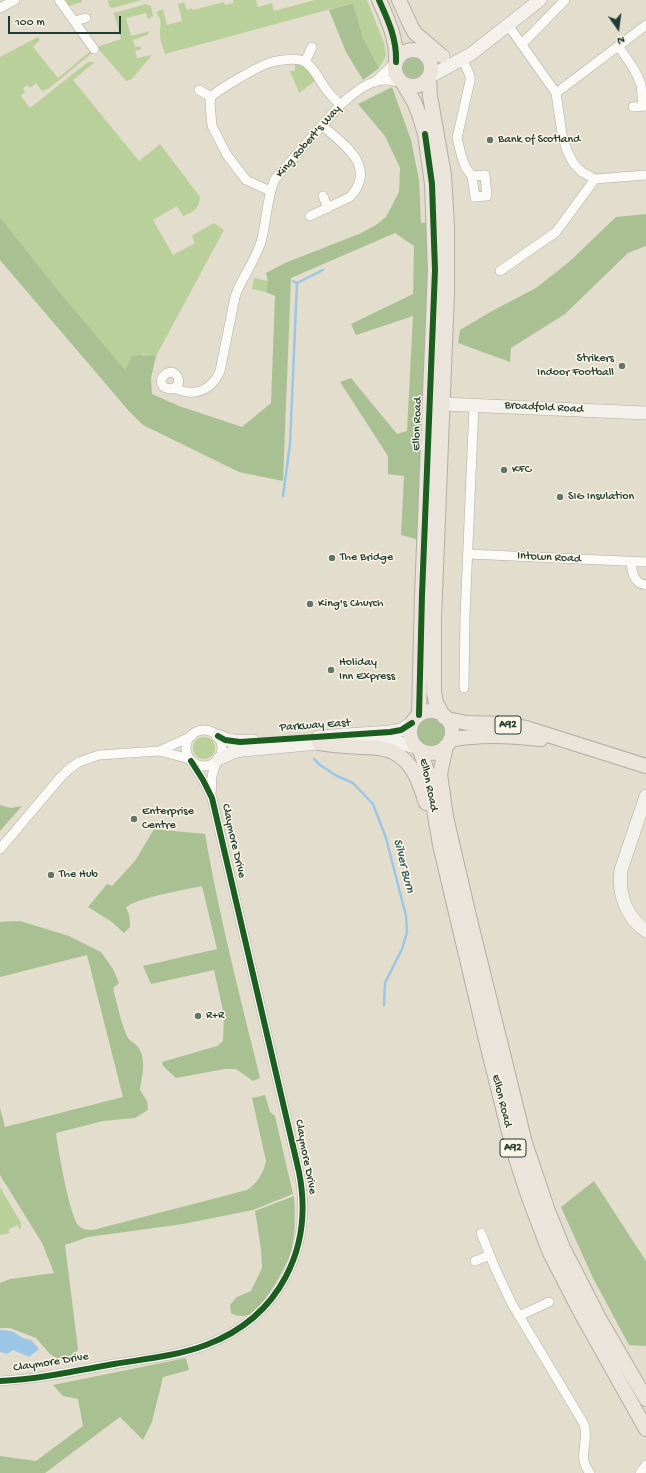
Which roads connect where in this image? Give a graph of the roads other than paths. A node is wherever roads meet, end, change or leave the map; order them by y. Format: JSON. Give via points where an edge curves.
{"nodes":[{"id":1,"x":16,"y":0,"type":"edge"},
{"id":2,"x":58,"y":0,"type":"edge"},
{"id":3,"x":379,"y":0,"type":"edge"},
{"id":4,"x":393,"y":0,"type":"edge"},
{"id":5,"x":399,"y":0,"type":"edge"},
{"id":6,"x":540,"y":0,"type":"edge"},
{"id":7,"x":565,"y":0,"type":"edge"},
{"id":8,"x":0,"y":8,"type":"edge"},
{"id":9,"x":86,"y":18,"type":"dead end"},
{"id":10,"x":74,"y":21,"type":"junction"},
{"id":11,"x":508,"y":25,"type":"junction"},
{"id":12,"x":646,"y":25,"type":"edge"},
{"id":13,"x":522,"y":44,"type":"junction"},
{"id":14,"x":312,"y":47,"type":"dead end"},
{"id":15,"x":619,"y":47,"type":"junction"},
{"id":16,"x":94,"y":49,"type":"dead end"},
{"id":17,"x":420,"y":50,"type":"junction"},
{"id":18,"x":442,"y":56,"type":"junction"},
{"id":19,"x":462,"y":58,"type":"junction"},
{"id":20,"x":305,"y":62,"type":"junction"},
{"id":21,"x":396,"y":62,"type":"junction"},
{"id":22,"x":429,"y":77,"type":"junction"},
{"id":23,"x":375,"y":82,"type":"junction"},
{"id":24,"x":403,"y":83,"type":"junction"},
{"id":25,"x":198,"y":90,"type":"dead end"},
{"id":26,"x":556,"y":93,"type":"junction"},
{"id":27,"x":211,"y":97,"type":"junction"},
{"id":28,"x":340,"y":105,"type":"junction"},
{"id":29,"x":645,"y":106,"type":"edge"},
{"id":30,"x":633,"y":107,"type":"dead end"},
{"id":31,"x":323,"y":126,"type":"junction"},
{"id":32,"x":646,"y":175,"type":"edge"},
{"id":33,"x":472,"y":176,"type":"dead end"},
{"id":34,"x":596,"y":179,"type":"junction"},
{"id":35,"x":270,"y":191,"type":"junction"},
{"id":36,"x":323,"y":196,"type":"dead end"},
{"id":37,"x":328,"y":208,"type":"junction"},
{"id":38,"x":310,"y":216,"type":"dead end"},
{"id":39,"x":502,"y":267,"type":"dead end"},
{"id":40,"x":174,"y":388,"type":"dead end"},
{"id":41,"x":442,"y":404,"type":"junction"},
{"id":42,"x":474,"y":405,"type":"junction"},
{"id":43,"x":646,"y":413,"type":"edge"},
{"id":44,"x":468,"y":554,"type":"junction"},
{"id":45,"x":631,"y":562,"type":"junction"},
{"id":46,"x":646,"y":562,"type":"edge"},
{"id":47,"x":646,"y":585,"type":"edge"},
{"id":48,"x":464,"y":688,"type":"dead end"},
{"id":49,"x":445,"y":718,"type":"junction"},
{"id":50,"x":416,"y":719,"type":"junction"},
{"id":51,"x":192,"y":736,"type":"junction"},
{"id":52,"x":218,"y":736,"type":"junction"},
{"id":53,"x":567,"y":741,"type":"junction"},
{"id":54,"x":319,"y":743,"type":"junction"},
{"id":55,"x":448,"y":743,"type":"junction"},
{"id":56,"x":418,"y":749,"type":"junction"},
{"id":57,"x":159,"y":751,"type":"junction"},
{"id":58,"x":191,"y":760,"type":"junction"},
{"id":59,"x":218,"y":760,"type":"junction"},
{"id":60,"x":646,"y":766,"type":"edge"},
{"id":61,"x":646,"y":796,"type":"edge"},
{"id":62,"x":212,"y":798,"type":"junction"},
{"id":63,"x":440,"y":845,"type":"junction"},
{"id":64,"x":0,"y":849,"type":"edge"},
{"id":65,"x":646,"y":931,"type":"edge"},
{"id":66,"x":481,"y":1233,"type":"dead end"},
{"id":67,"x":490,"y":1255,"type":"junction"},
{"id":68,"x":475,"y":1261,"type":"dead end"},
{"id":69,"x":549,"y":1302,"type":"dead end"},
{"id":70,"x":519,"y":1316,"type":"junction"},
{"id":71,"x":0,"y":1382,"type":"edge"},
{"id":72,"x":646,"y":1399,"type":"edge"},
{"id":73,"x":646,"y":1428,"type":"edge"},
{"id":74,"x":646,"y":1465,"type":"edge"},
{"id":75,"x":590,"y":1473,"type":"edge"},
{"id":76,"x":640,"y":1473,"type":"edge"}],
"edges":[{"from":1,"to":8,"type":"street"},
{"from":2,"to":10,"type":"street"},
{"from":3,"to":21,"type":"main road","via":[[395,40]]},
{"from":4,"to":17,"type":"main road","via":[[408,36]]},
{"from":5,"to":18,"type":"main road","via":[[415,33]]},
{"from":6,"to":11,"type":"street"},
{"from":7,"to":13,"type":"street"},
{"from":9,"to":10,"type":"street"},
{"from":10,"to":16,"type":"street"},
{"from":11,"to":13,"type":"street"},
{"from":11,"to":19,"type":"street"},
{"from":12,"to":15,"type":"street"},
{"from":13,"to":26,"type":"street"},
{"from":14,"to":20,"type":"street"},
{"from":15,"to":26,"type":"street"},
{"from":15,"to":29,"type":"street","via":[[641,84]]},
{"from":17,"to":18,"type":"street"},
{"from":17,"to":21,"type":"main road","via":[[405,51]]},
{"from":17,"to":22,"type":"main road","via":[[431,62]]},
{"from":18,"to":19,"type":"street"},
{"from":19,"to":22,"type":"street"},
{"from":19,"to":33,"type":"street","via":[[470,81],[457,138],[464,163]]},
{"from":20,"to":27,"type":"street","via":[[270,62]]},
{"from":20,"to":28,"type":"street"},
{"from":21,"to":23,"type":"street","name":"King Robert's Way"},
{"from":21,"to":24,"type":"main road","via":[[395,72]]},
{"from":22,"to":24,"type":"main road","via":[[417,86]]},
{"from":22,"to":41,"type":"main road","name":"Ellon Road","via":[[444,175],[447,226]]},
{"from":23,"to":24,"type":"street","name":"King Robert's Way","via":[[386,80]]},
{"from":23,"to":28,"type":"street","name":"King Robert's Way","via":[[362,88]]},
{"from":24,"to":50,"type":"main road","name":"Ellon Road","via":[[412,97],[425,134],[432,184],[435,262]]},
{"from":25,"to":27,"type":"street"},
{"from":26,"to":34,"type":"street","via":[[566,151],[582,172]]},
{"from":27,"to":35,"type":"street","via":[[212,126],[227,155],[246,180]]},
{"from":28,"to":31,"type":"street","name":"King Robert's Way"},
{"from":29,"to":30,"type":"street"},
{"from":31,"to":35,"type":"street","name":"King Robert's Way","via":[[275,179]]},
{"from":31,"to":37,"type":"street","via":[[356,157],[361,171],[361,178],[350,197]]},
{"from":32,"to":34,"type":"street"},
{"from":34,"to":39,"type":"street","via":[[556,232]]},
{"from":35,"to":40,"type":"street","name":"King Robert's Way","via":[[260,244],[238,289],[217,378],[212,385],[200,391],[188,392]]},
{"from":36,"to":37,"type":"street"},
{"from":37,"to":38,"type":"street"},
{"from":41,"to":42,"type":"street","name":"Broadfold Road"},
{"from":41,"to":49,"type":"main road","name":"Ellon Road","via":[[433,678],[436,703]]},
{"from":42,"to":43,"type":"street","name":"Broadfold Road"},
{"from":42,"to":44,"type":"street"},
{"from":44,"to":45,"type":"street","name":"Intown Road"},
{"from":44,"to":48,"type":"street"},
{"from":45,"to":46,"type":"street","name":"Intown Road"},
{"from":45,"to":47,"type":"street","via":[[635,579]]},
{"from":49,"to":50,"type":"main road","number":"A92","via":[[429,712]]},
{"from":49,"to":53,"type":"main road","number":"A92","via":[[467,723],[493,723],[526,728]]},
{"from":49,"to":55,"type":"main road","number":"A92","via":[[451,729]]},
{"from":50,"to":52,"type":"street","name":"Parkway East","via":[[401,730],[390,732],[240,742],[225,740]]},
{"from":50,"to":56,"type":"main road","number":"A92","via":[[410,729],[410,736]]},
{"from":51,"to":52,"type":"street","via":[[206,731]]},
{"from":51,"to":57,"type":"street"},
{"from":51,"to":58,"type":"street","via":[[186,747]]},
{"from":52,"to":59,"type":"street","via":[[222,745]]},
{"from":53,"to":55,"type":"main road","number":"A92","via":[[513,736],[469,736]]},
{"from":53,"to":60,"type":"main road","number":"A92"},
{"from":54,"to":56,"type":"street","name":"Parkway East","via":[[381,739]]},
{"from":54,"to":59,"type":"street","name":"Parkway East","via":[[243,750]]},
{"from":54,"to":63,"type":"main road","via":[[380,748],[402,758],[416,776]]},
{"from":55,"to":56,"type":"main road","number":"A92","via":[[434,753]]},
{"from":55,"to":72,"type":"main road","name":"Ellon Road","number":"A92","via":[[440,774],[446,817],[530,1157],[563,1248],[600,1320]]},
{"from":56,"to":63,"type":"main road","name":"Ellon Road","number":"A92","via":[[428,774]]},
{"from":57,"to":58,"type":"street"},
{"from":57,"to":64,"type":"street","via":[[99,755],[73,766]]},
{"from":58,"to":59,"type":"street","via":[[195,764],[208,766]]},
{"from":58,"to":62,"type":"street","name":"Claymore Drive"},
{"from":59,"to":62,"type":"street","name":"Claymore Drive","via":[[212,776]]},
{"from":61,"to":65,"type":"street","via":[[621,870],[620,881],[628,912]]},
{"from":62,"to":71,"type":"street","name":"Claymore Drive","via":[[301,1183],[302,1222],[293,1262],[279,1288],[260,1311],[243,1325],[213,1342],[186,1351],[128,1362]]},
{"from":63,"to":73,"type":"main road","name":"Ellon Road","number":"A92","via":[[514,1152],[529,1198],[550,1253]]},
{"from":66,"to":67,"type":"street"},
{"from":67,"to":68,"type":"street"},
{"from":67,"to":70,"type":"street"},
{"from":69,"to":70,"type":"street"},
{"from":70,"to":75,"type":"street","via":[[584,1424],[584,1464]]},
{"from":74,"to":76,"type":"street"}]}
